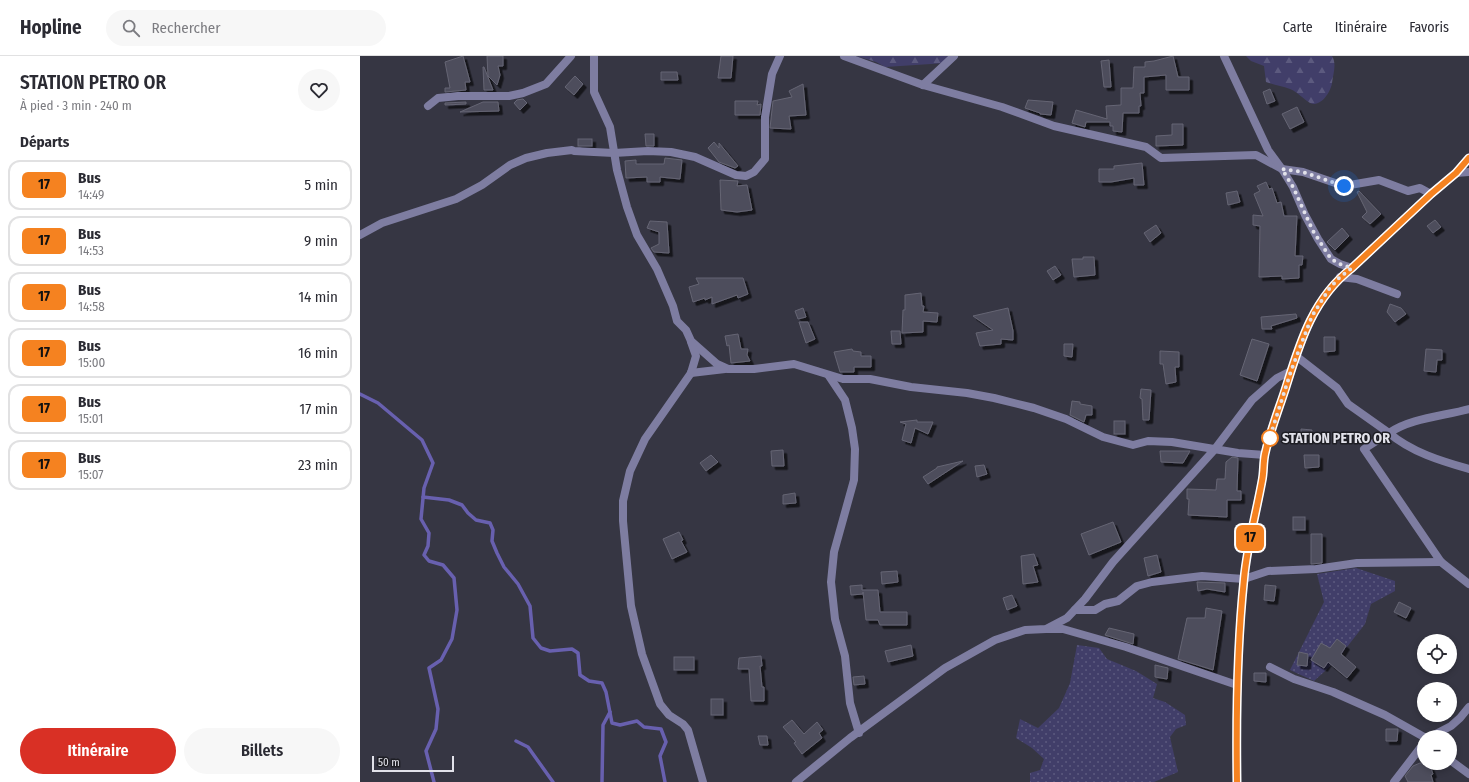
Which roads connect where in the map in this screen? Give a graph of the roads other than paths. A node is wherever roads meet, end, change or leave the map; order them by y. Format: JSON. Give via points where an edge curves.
{"nodes":[{"id":1,"x":570,"y":56,"type":"edge"},
{"id":2,"x":594,"y":56,"type":"edge"},
{"id":3,"x":780,"y":56,"type":"edge"},
{"id":4,"x":844,"y":56,"type":"edge"},
{"id":5,"x":954,"y":56,"type":"edge"},
{"id":6,"x":1224,"y":56,"type":"edge"},
{"id":7,"x":923,"y":86,"type":"junction"},
{"id":8,"x":428,"y":106,"type":"dead end"},
{"id":9,"x":614,"y":153,"type":"junction"},
{"id":10,"x":1469,"y":158,"type":"edge"},
{"id":11,"x":1282,"y":169,"type":"junction"},
{"id":12,"x":1469,"y":172,"type":"edge"},
{"id":13,"x":1456,"y":173,"type":"junction"},
{"id":14,"x":1431,"y":194,"type":"junction"},
{"id":15,"x":360,"y":235,"type":"edge"},
{"id":16,"x":1352,"y":268,"type":"junction"},
{"id":17,"x":1340,"y":277,"type":"junction"},
{"id":18,"x":1397,"y":294,"type":"dead end"},
{"id":19,"x":691,"y":341,"type":"junction"},
{"id":20,"x":1296,"y":356,"type":"junction"},
{"id":21,"x":728,"y":369,"type":"junction"},
{"id":22,"x":1291,"y":371,"type":"junction"},
{"id":23,"x":691,"y":373,"type":"junction"},
{"id":24,"x":829,"y":376,"type":"junction"},
{"id":25,"x":1469,"y":408,"type":"edge"},
{"id":26,"x":1389,"y":433,"type":"junction"},
{"id":27,"x":1215,"y":449,"type":"junction"},
{"id":28,"x":1265,"y":455,"type":"junction"},
{"id":29,"x":1469,"y":469,"type":"edge"},
{"id":30,"x":1441,"y":562,"type":"junction"},
{"id":31,"x":1244,"y":579,"type":"junction"},
{"id":32,"x":1469,"y":584,"type":"edge"},
{"id":33,"x":1075,"y":610,"type":"junction"},
{"id":34,"x":1046,"y":628,"type":"junction"},
{"id":35,"x":1270,"y":667,"type":"dead end"},
{"id":36,"x":1237,"y":685,"type":"junction"},
{"id":37,"x":1469,"y":707,"type":"edge"},
{"id":38,"x":1443,"y":730,"type":"edge"},
{"id":39,"x":859,"y":733,"type":"junction"},
{"id":40,"x":1417,"y":733,"type":"edge"},
{"id":41,"x":1417,"y":752,"type":"edge"},
{"id":42,"x":1457,"y":765,"type":"edge"},
{"id":43,"x":1469,"y":774,"type":"edge"},
{"id":44,"x":703,"y":782,"type":"edge"},
{"id":45,"x":796,"y":782,"type":"edge"},
{"id":46,"x":1237,"y":782,"type":"edge"},
{"id":47,"x":1394,"y":782,"type":"edge"}],
"edges":[{"from":1,"to":8,"type":"street","via":[[546,84],[523,93],[509,96],[438,98]]},
{"from":2,"to":9,"type":"street","via":[[594,92],[610,127]]},
{"from":3,"to":9,"type":"street","via":[[772,74],[765,118],[765,159],[754,172],[746,176],[736,176],[695,157],[671,152]]},
{"from":4,"to":7,"type":"street"},
{"from":5,"to":7,"type":"street"},
{"from":6,"to":11,"type":"street","via":[[1268,150]]},
{"from":7,"to":11,"type":"street","via":[[1002,107],[1054,126],[1146,147],[1161,158],[1256,155]]},
{"from":9,"to":15,"type":"street","via":[[572,150],[547,152],[526,158],[510,165],[482,185],[456,199],[382,223]]},
{"from":9,"to":19,"type":"street","via":[[627,207],[637,235],[656,269],[678,320]]},
{"from":10,"to":13,"type":"street"},
{"from":11,"to":14,"type":"street","via":[[1303,172],[1344,186],[1379,180],[1408,191],[1420,188]]},
{"from":11,"to":16,"type":"street","via":[[1313,231],[1331,259]]},
{"from":12,"to":13,"type":"street"},
{"from":13,"to":14,"type":"street"},
{"from":14,"to":16,"type":"street"},
{"from":16,"to":17,"type":"street"},
{"from":17,"to":18,"type":"street","via":[[1357,279]]},
{"from":17,"to":20,"type":"street","via":[[1312,316]]},
{"from":19,"to":21,"type":"street","via":[[714,362]]},
{"from":19,"to":23,"type":"street","via":[[696,356]]},
{"from":20,"to":22,"type":"street"},
{"from":20,"to":26,"type":"street","via":[[1337,388],[1348,404]]},
{"from":21,"to":23,"type":"street"},
{"from":21,"to":24,"type":"street","via":[[794,364]]},
{"from":22,"to":27,"type":"street","via":[[1277,378],[1252,400]]},
{"from":22,"to":28,"type":"street"},
{"from":23,"to":44,"type":"street","via":[[645,439],[630,471],[623,501],[623,521],[631,606],[642,654],[660,704],[688,730]]},
{"from":24,"to":27,"type":"street","via":[[870,379],[994,398],[1034,408],[1066,419],[1104,437],[1133,445],[1148,441],[1172,442]]},
{"from":24,"to":39,"type":"street","via":[[845,400],[855,450],[854,480],[834,552],[831,582],[835,619],[845,656],[850,703]]},
{"from":25,"to":26,"type":"street","via":[[1409,423]]},
{"from":26,"to":29,"type":"street","via":[[1400,443]]},
{"from":26,"to":30,"type":"street","via":[[1364,449]]},
{"from":27,"to":28,"type":"street"},
{"from":27,"to":33,"type":"street","via":[[1113,562]]},
{"from":28,"to":31,"type":"street"},
{"from":30,"to":31,"type":"street","via":[[1357,563],[1316,569],[1268,571]]},
{"from":30,"to":32,"type":"street"},
{"from":31,"to":33,"type":"street","via":[[1202,576],[1152,582],[1137,586],[1118,601],[1095,610]]},
{"from":31,"to":36,"type":"street"},
{"from":33,"to":34,"type":"street","via":[[1067,618]]},
{"from":34,"to":36,"type":"street","via":[[1064,629],[1126,647]]},
{"from":34,"to":39,"type":"street","via":[[1025,630],[995,640],[974,651],[945,668]]},
{"from":35,"to":40,"type":"street","via":[[1385,715]]},
{"from":36,"to":46,"type":"street"},
{"from":37,"to":38,"type":"street","via":[[1460,718]]},
{"from":39,"to":45,"type":"street"},
{"from":41,"to":47,"type":"street"},
{"from":42,"to":43,"type":"street"}]}
